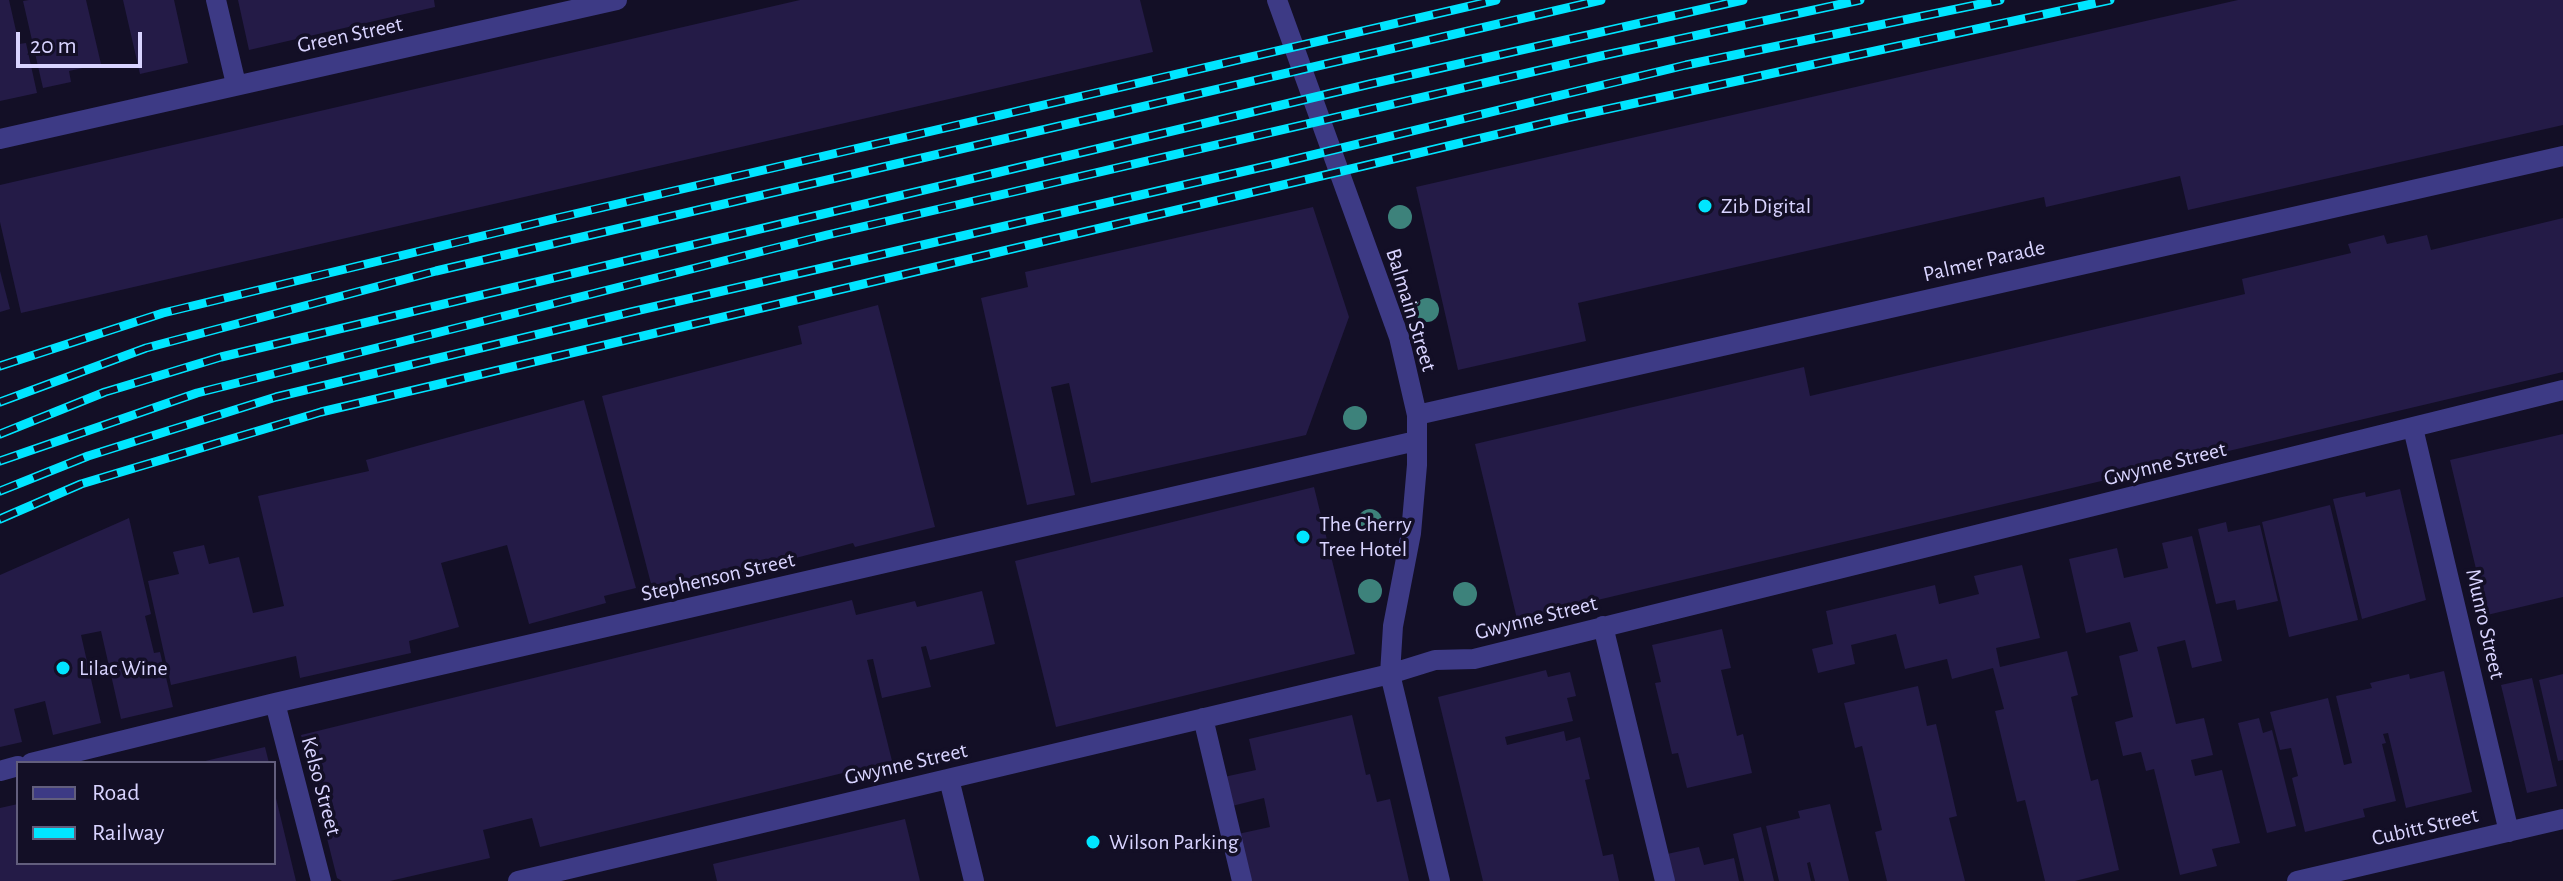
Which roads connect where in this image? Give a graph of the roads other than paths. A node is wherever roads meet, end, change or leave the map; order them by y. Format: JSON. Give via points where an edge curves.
{"nodes":[{"id":1,"x":216,"y":0,"type":"edge"},
{"id":2,"x":617,"y":0,"type":"edge"},
{"id":3,"x":1277,"y":0,"type":"edge"},
{"id":4,"x":236,"y":84,"type":"junction"},
{"id":5,"x":0,"y":139,"type":"edge"},
{"id":6,"x":2563,"y":156,"type":"edge"},
{"id":7,"x":2563,"y":390,"type":"edge"},
{"id":8,"x":1417,"y":415,"type":"junction"},
{"id":9,"x":2413,"y":428,"type":"junction"},
{"id":10,"x":1416,"y":441,"type":"junction"},
{"id":11,"x":1603,"y":626,"type":"junction"},
{"id":12,"x":1390,"y":674,"type":"junction"},
{"id":13,"x":275,"y":703,"type":"junction"},
{"id":14,"x":1203,"y":718,"type":"junction"},
{"id":15,"x":39,"y":761,"type":"edge"},
{"id":16,"x":949,"y":779,"type":"junction"},
{"id":17,"x":2563,"y":819,"type":"edge"},
{"id":18,"x":2509,"y":832,"type":"junction"},
{"id":19,"x":321,"y":881,"type":"edge"},
{"id":20,"x":518,"y":881,"type":"edge"},
{"id":21,"x":974,"y":881,"type":"edge"},
{"id":22,"x":1242,"y":881,"type":"edge"},
{"id":23,"x":1440,"y":881,"type":"edge"},
{"id":24,"x":1665,"y":881,"type":"edge"},
{"id":25,"x":2297,"y":881,"type":"edge"}],
"edges":[{"from":1,"to":4,"type":"street"},
{"from":2,"to":4,"type":"street","name":"Green Street"},
{"from":3,"to":8,"type":"street","name":"Balmain Street","via":[[1399,337]]},
{"from":4,"to":5,"type":"street","name":"Green Street"},
{"from":6,"to":8,"type":"street","name":"Palmer Parade"},
{"from":7,"to":9,"type":"street","name":"Gwynne Street"},
{"from":8,"to":10,"type":"street","name":"Balmain Street"},
{"from":9,"to":11,"type":"street","name":"Gwynne Street"},
{"from":9,"to":18,"type":"street","name":"Munro Street"},
{"from":10,"to":12,"type":"street","name":"Balmain Street","via":[[1411,533],[1393,626]]},
{"from":10,"to":13,"type":"street","name":"Stephenson Street"},
{"from":11,"to":12,"type":"street","name":"Gwynne Street"},
{"from":11,"to":24,"type":"street"},
{"from":12,"to":14,"type":"street","name":"Gwynne Street"},
{"from":12,"to":23,"type":"street","name":"Balmain Street"},
{"from":13,"to":15,"type":"street","name":"Stephenson Street"},
{"from":13,"to":19,"type":"street","name":"Kelso Street"},
{"from":14,"to":16,"type":"street","name":"Gwynne Street"},
{"from":14,"to":22,"type":"street"},
{"from":16,"to":20,"type":"street","name":"Gwynne Street"},
{"from":16,"to":21,"type":"street"},
{"from":17,"to":18,"type":"street","name":"Cubitt Street"},
{"from":18,"to":25,"type":"street","name":"Cubitt Street"}]}
